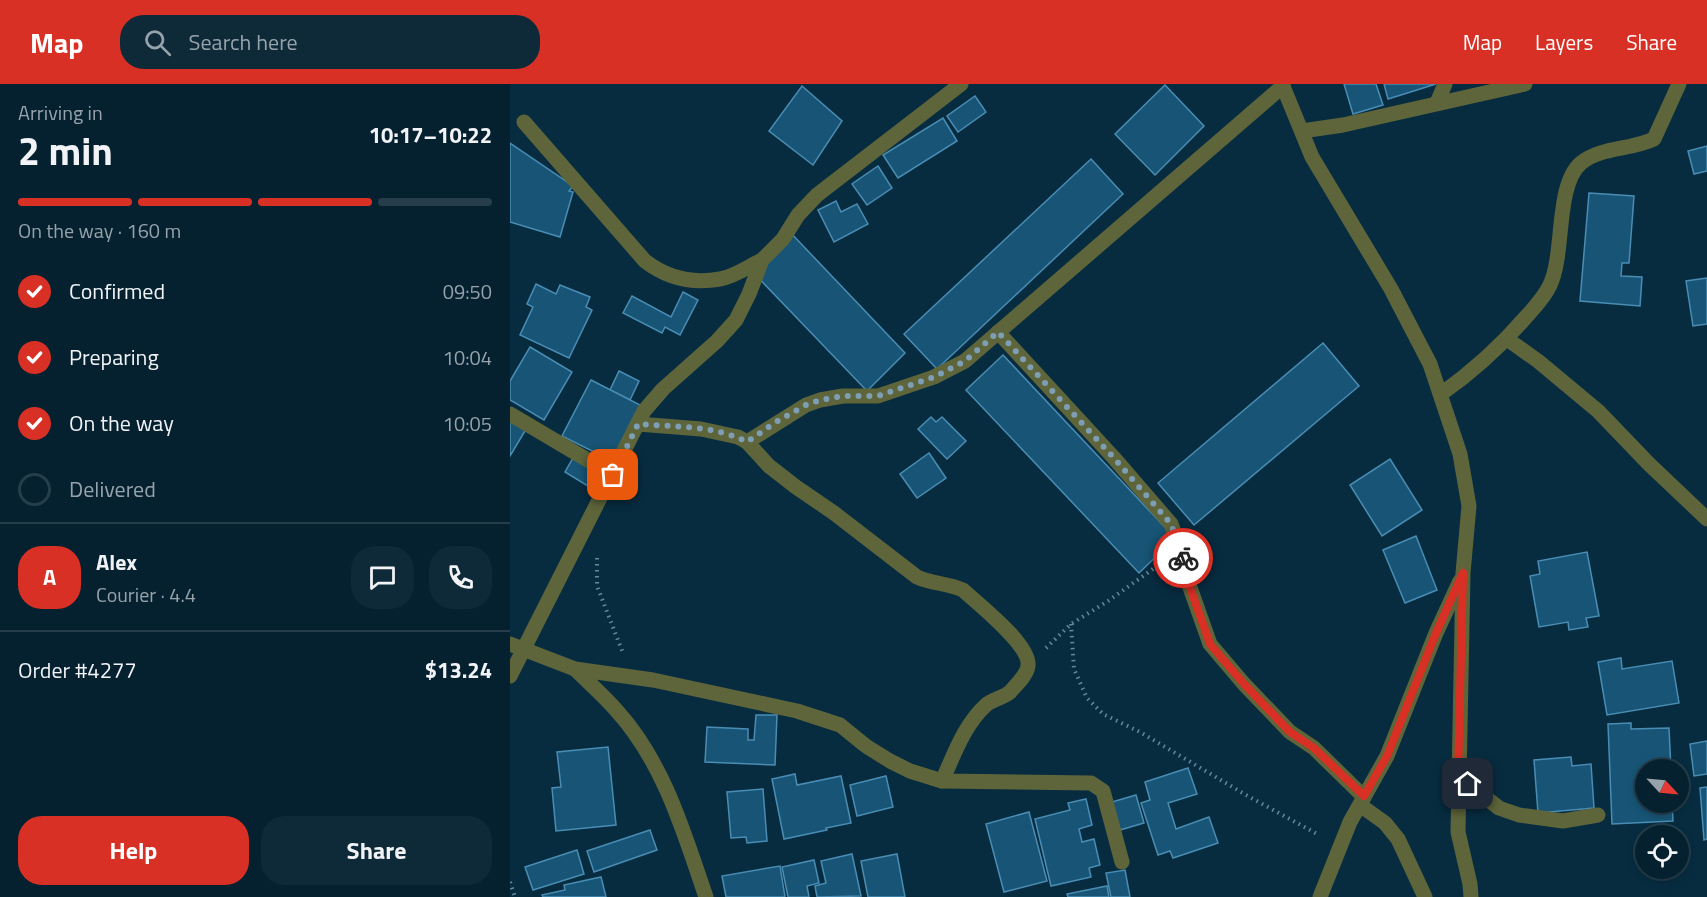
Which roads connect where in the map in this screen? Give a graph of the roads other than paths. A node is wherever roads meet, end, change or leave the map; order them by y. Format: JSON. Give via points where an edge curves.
{"nodes":[{"id":1,"x":961,"y":84,"type":"edge"},
{"id":2,"x":1445,"y":84,"type":"edge"},
{"id":3,"x":1521,"y":84,"type":"edge"},
{"id":4,"x":1679,"y":84,"type":"edge"},
{"id":5,"x":1283,"y":85,"type":"edge"},
{"id":6,"x":1437,"y":104,"type":"junction"},
{"id":7,"x":524,"y":122,"type":"dead end"},
{"id":8,"x":1302,"y":131,"type":"junction"},
{"id":9,"x":762,"y":260,"type":"junction"},
{"id":10,"x":998,"y":332,"type":"junction"},
{"id":11,"x":1507,"y":339,"type":"junction"},
{"id":12,"x":1441,"y":394,"type":"junction"},
{"id":13,"x":510,"y":414,"type":"edge"},
{"id":14,"x":638,"y":424,"type":"junction"},
{"id":15,"x":747,"y":442,"type":"junction"},
{"id":16,"x":613,"y":475,"type":"junction"},
{"id":17,"x":1707,"y":519,"type":"edge"},
{"id":18,"x":1463,"y":573,"type":"junction"},
{"id":19,"x":517,"y":647,"type":"edge"},
{"id":20,"x":575,"y":669,"type":"junction"},
{"id":21,"x":510,"y":676,"type":"edge"},
{"id":22,"x":1458,"y":776,"type":"junction"},
{"id":23,"x":942,"y":781,"type":"junction"},
{"id":24,"x":1362,"y":801,"type":"junction"},
{"id":25,"x":1598,"y":815,"type":"dead end"},
{"id":26,"x":1122,"y":862,"type":"dead end"},
{"id":27,"x":706,"y":897,"type":"edge"},
{"id":28,"x":1320,"y":897,"type":"edge"},
{"id":29,"x":1425,"y":897,"type":"edge"},
{"id":30,"x":1471,"y":897,"type":"edge"}],
"edges":[{"from":1,"to":9,"type":"street","via":[[817,195]]},
{"from":2,"to":6,"type":"street"},
{"from":3,"to":6,"type":"street"},
{"from":4,"to":11,"type":"street","via":[[1654,139],[1591,156],[1578,165],[1568,184],[1551,284]]},
{"from":5,"to":8,"type":"street"},
{"from":5,"to":10,"type":"street"},
{"from":6,"to":8,"type":"street"},
{"from":7,"to":9,"type":"street","via":[[657,270],[695,281],[722,279]]},
{"from":8,"to":12,"type":"street","via":[[1312,157],[1392,289],[1431,364]]},
{"from":9,"to":14,"type":"street","via":[[736,320],[663,389]]},
{"from":10,"to":15,"type":"street","via":[[965,361],[934,377],[878,396],[820,400]]},
{"from":10,"to":24,"type":"street","via":[[1171,524],[1210,644],[1290,732],[1314,748]]},
{"from":11,"to":12,"type":"street"},
{"from":11,"to":17,"type":"street","via":[[1598,411]]},
{"from":12,"to":18,"type":"street","via":[[1460,454],[1470,506]]},
{"from":13,"to":16,"type":"street"},
{"from":14,"to":15,"type":"street","via":[[701,429]]},
{"from":14,"to":16,"type":"street"},
{"from":15,"to":23,"type":"street","via":[[778,473],[917,577],[963,590],[1019,642],[1027,655],[1024,675],[1008,694],[987,704],[979,713],[961,738]]},
{"from":16,"to":19,"type":"street"},
{"from":18,"to":22,"type":"street"},
{"from":18,"to":24,"type":"street","via":[[1387,756]]},
{"from":19,"to":20,"type":"street"},
{"from":19,"to":21,"type":"street"},
{"from":20,"to":23,"type":"street","via":[[653,680],[797,711],[840,725],[890,761]]},
{"from":20,"to":27,"type":"street","via":[[618,712],[647,754],[676,809]]},
{"from":22,"to":25,"type":"street","via":[[1499,808],[1519,815],[1563,821]]},
{"from":22,"to":30,"type":"street","via":[[1458,832]]},
{"from":23,"to":26,"type":"street","via":[[1091,783],[1103,791]]},
{"from":24,"to":28,"type":"street"},
{"from":24,"to":29,"type":"street","via":[[1398,839]]}]}
